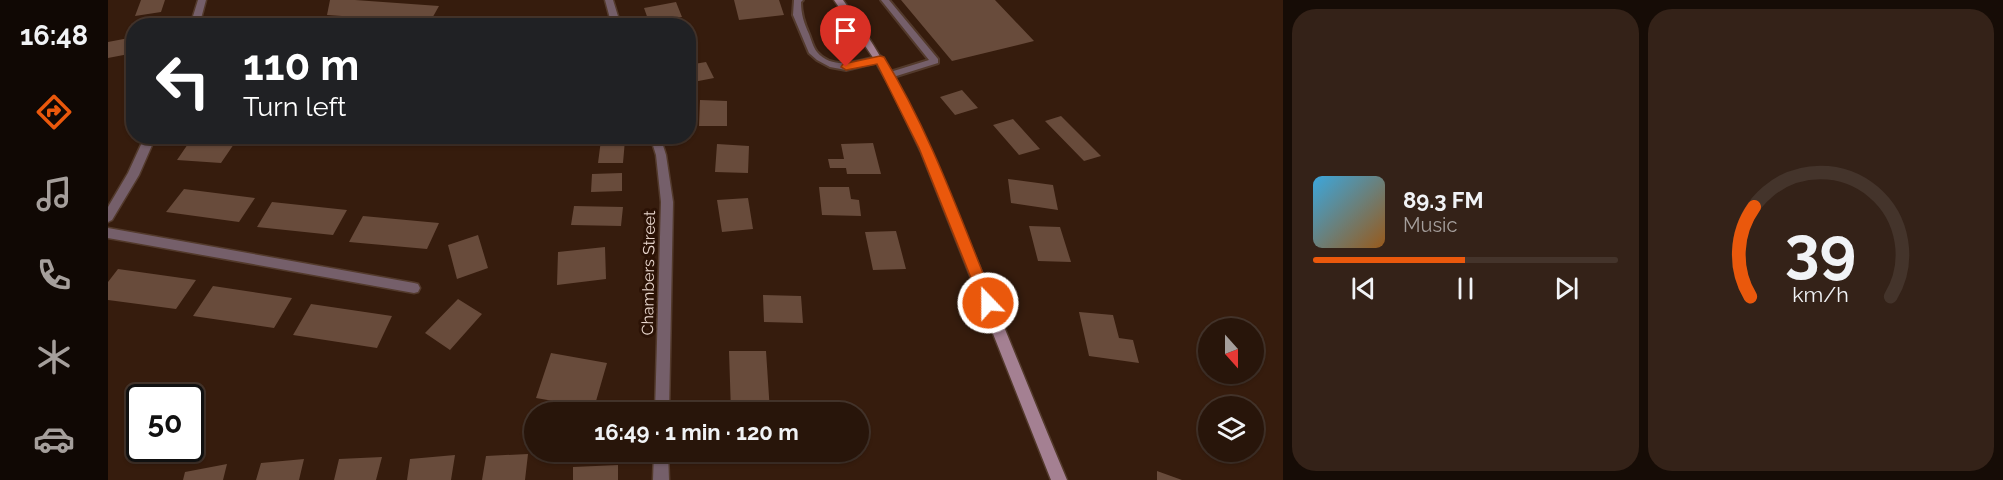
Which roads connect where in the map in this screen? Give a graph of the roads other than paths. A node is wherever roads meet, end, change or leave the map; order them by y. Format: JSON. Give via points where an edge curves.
{"nodes":[{"id":1,"x":202,"y":0,"type":"edge"},
{"id":2,"x":609,"y":0,"type":"edge"},
{"id":3,"x":799,"y":0,"type":"edge"},
{"id":4,"x":838,"y":0,"type":"edge"},
{"id":5,"x":885,"y":0,"type":"edge"},
{"id":6,"x":196,"y":18,"type":"edge"},
{"id":7,"x":615,"y":18,"type":"edge"},
{"id":8,"x":880,"y":59,"type":"junction"},
{"id":9,"x":890,"y":75,"type":"junction"},
{"id":10,"x":148,"y":144,"type":"edge"},
{"id":11,"x":658,"y":144,"type":"edge"},
{"id":12,"x":108,"y":217,"type":"edge"},
{"id":13,"x":108,"y":233,"type":"edge"},
{"id":14,"x":414,"y":288,"type":"dead end"},
{"id":15,"x":662,"y":402,"type":"edge"},
{"id":16,"x":661,"y":462,"type":"edge"},
{"id":17,"x":661,"y":480,"type":"edge"},
{"id":18,"x":1059,"y":480,"type":"edge"}],
"edges":[{"from":1,"to":6,"type":"street"},
{"from":2,"to":7,"type":"street"},
{"from":3,"to":8,"type":"lane","via":[[797,15],[813,53],[846,67]]},
{"from":4,"to":8,"type":"main road"},
{"from":5,"to":9,"type":"lane","via":[[935,61]]},
{"from":8,"to":9,"type":"main road"},
{"from":9,"to":18,"type":"main road","via":[[926,148]]},
{"from":10,"to":12,"type":"street"},
{"from":11,"to":15,"type":"street","name":"Chambers Street","via":[[667,202]]},
{"from":13,"to":14,"type":"street"},
{"from":16,"to":17,"type":"street"}]}
